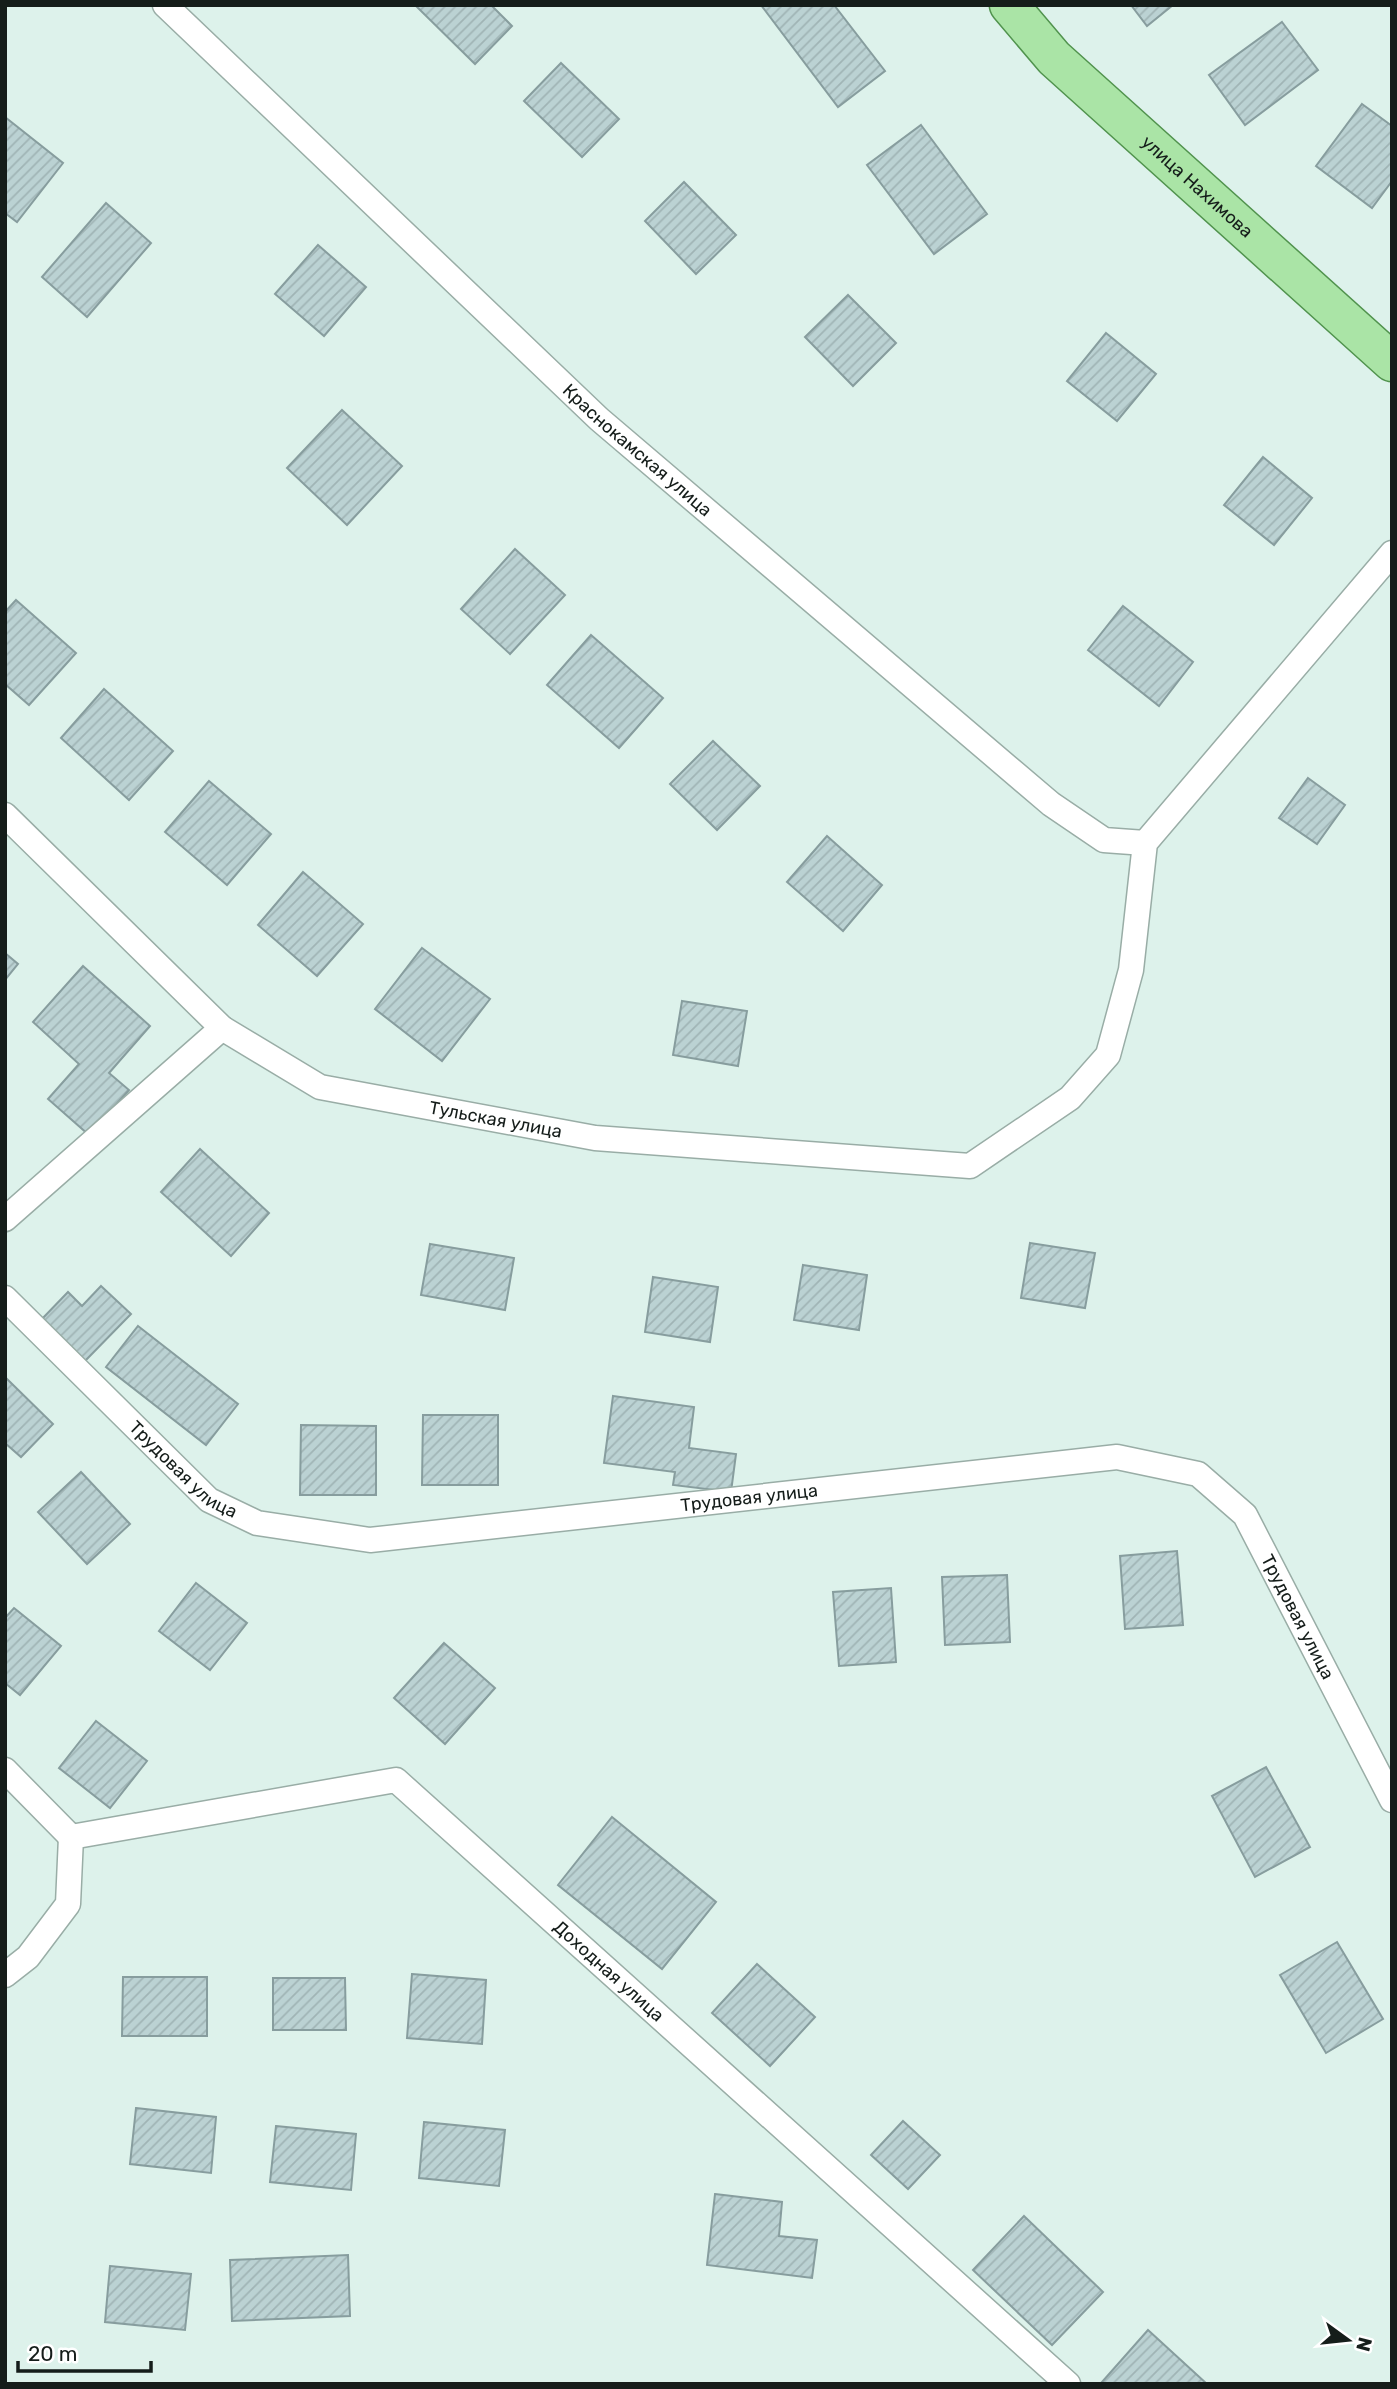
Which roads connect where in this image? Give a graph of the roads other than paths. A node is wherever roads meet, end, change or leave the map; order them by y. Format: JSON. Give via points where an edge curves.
{"nodes":[{"id":1,"x":165,"y":5,"type":"edge"},
{"id":2,"x":1009,"y":5,"type":"edge"},
{"id":3,"x":1392,"y":362,"type":"edge"},
{"id":4,"x":1392,"y":553,"type":"edge"},
{"id":5,"x":5,"y":815,"type":"edge"},
{"id":6,"x":1145,"y":843,"type":"junction"},
{"id":7,"x":222,"y":1028,"type":"junction"},
{"id":8,"x":5,"y":1219,"type":"edge"},
{"id":9,"x":5,"y":1298,"type":"edge"},
{"id":10,"x":5,"y":1770,"type":"edge"},
{"id":11,"x":1392,"y":1800,"type":"edge"},
{"id":12,"x":71,"y":1838,"type":"junction"},
{"id":13,"x":5,"y":1975,"type":"edge"},
{"id":14,"x":1068,"y":2384,"type":"edge"}],
"edges":[{"from":1,"to":6,"type":"lane","name":"Краснокамская улица","via":[[599,419],[1051,804],[1104,840]]},
{"from":2,"to":3,"type":"main road","name":"улица Нахимова","via":[[1054,58]]},
{"from":4,"to":6,"type":"lane"},
{"from":5,"to":7,"type":"lane","name":"Тульская улица"},
{"from":6,"to":7,"type":"lane","name":"Тульская улица","via":[[1131,970],[1108,1055],[1070,1098],[970,1166],[595,1138],[320,1087]]},
{"from":7,"to":8,"type":"lane"},
{"from":9,"to":11,"type":"lane","name":"Трудовая улица","via":[[209,1500],[257,1523],[314,1533],[370,1540],[1117,1457],[1198,1474],[1245,1515]]},
{"from":10,"to":12,"type":"lane"},
{"from":12,"to":13,"type":"lane","via":[[68,1904],[28,1957]]},
{"from":12,"to":14,"type":"lane","name":"Доходная улица","via":[[396,1780]]}]}
